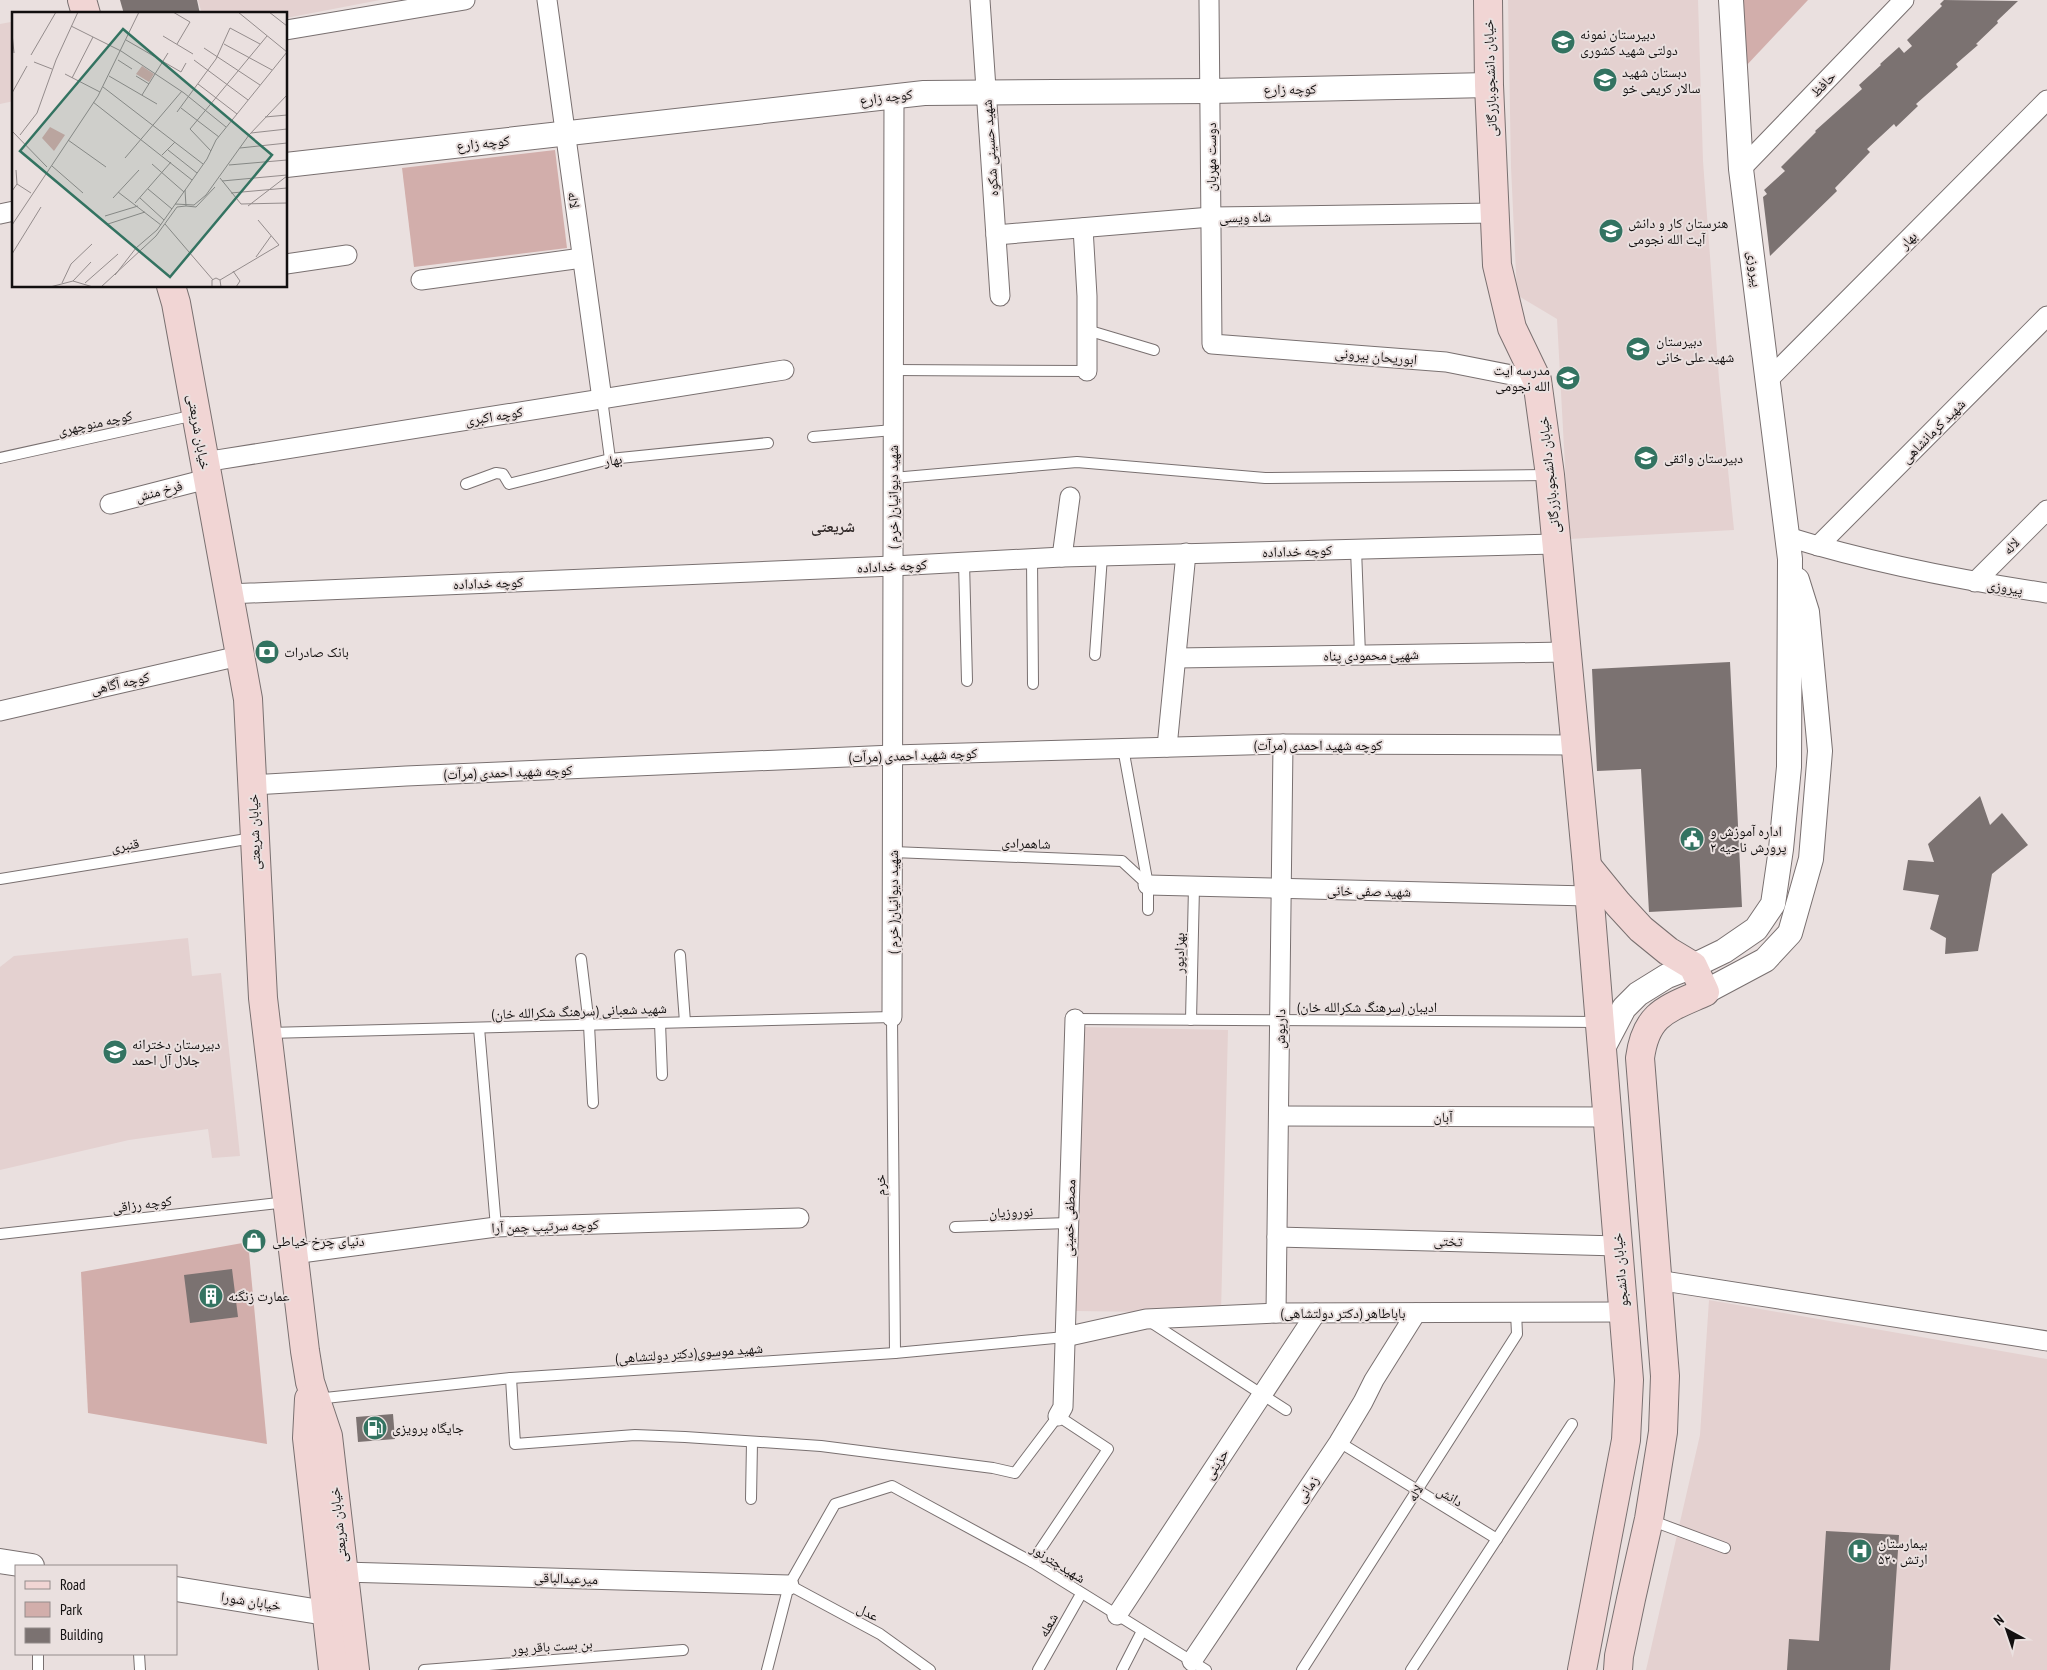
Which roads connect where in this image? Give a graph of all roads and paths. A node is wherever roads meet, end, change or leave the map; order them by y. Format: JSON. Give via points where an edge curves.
{"nodes":[{"id":1,"x":465,"y":0,"type":"edge"},
{"id":2,"x":547,"y":0,"type":"edge"},
{"id":3,"x":980,"y":0,"type":"edge"},
{"id":4,"x":1209,"y":0,"type":"edge"},
{"id":5,"x":1488,"y":0,"type":"edge"},
{"id":6,"x":1731,"y":0,"type":"edge"},
{"id":7,"x":1904,"y":0,"type":"edge"},
{"id":8,"x":288,"y":30,"type":"edge"},
{"id":9,"x":1489,"y":85,"type":"junction"},
{"id":10,"x":1210,"y":91,"type":"junction"},
{"id":11,"x":986,"y":92,"type":"junction"},
{"id":12,"x":894,"y":97,"type":"junction"},
{"id":13,"x":2047,"y":100,"type":"edge"},
{"id":14,"x":565,"y":134,"type":"junction"},
{"id":15,"x":288,"y":165,"type":"edge"},
{"id":16,"x":1741,"y":169,"type":"junction"},
{"id":17,"x":1495,"y":213,"type":"junction"},
{"id":18,"x":1211,"y":217,"type":"junction"},
{"id":19,"x":1084,"y":228,"type":"junction"},
{"id":20,"x":996,"y":235,"type":"junction"},
{"id":21,"x":347,"y":255,"type":"dead end"},
{"id":22,"x":582,"y":258,"type":"junction"},
{"id":23,"x":288,"y":264,"type":"edge"},
{"id":24,"x":421,"y":280,"type":"dead end"},
{"id":25,"x":172,"y":288,"type":"edge"},
{"id":26,"x":1000,"y":296,"type":"dead end"},
{"id":27,"x":2047,"y":316,"type":"edge"},
{"id":28,"x":1087,"y":330,"type":"junction"},
{"id":29,"x":1212,"y":344,"type":"joint"},
{"id":30,"x":1154,"y":350,"type":"dead end"},
{"id":31,"x":784,"y":370,"type":"dead end"},
{"id":32,"x":894,"y":370,"type":"junction"},
{"id":33,"x":1087,"y":371,"type":"joint"},
{"id":34,"x":1769,"y":379,"type":"junction"},
{"id":35,"x":1538,"y":380,"type":"junction"},
{"id":36,"x":602,"y":399,"type":"junction"},
{"id":37,"x":196,"y":414,"type":"junction"},
{"id":38,"x":893,"y":430,"type":"junction"},
{"id":39,"x":813,"y":437,"type":"dead end"},
{"id":40,"x":768,"y":443,"type":"dead end"},
{"id":41,"x":0,"y":458,"type":"edge"},
{"id":42,"x":610,"y":459,"type":"junction"},
{"id":43,"x":206,"y":470,"type":"junction"},
{"id":44,"x":1550,"y":475,"type":"junction"},
{"id":45,"x":893,"y":478,"type":"junction"},
{"id":46,"x":466,"y":484,"type":"dead end"},
{"id":47,"x":1070,"y":498,"type":"dead end"},
{"id":48,"x":110,"y":504,"type":"dead end"},
{"id":49,"x":2047,"y":510,"type":"edge"},
{"id":50,"x":1556,"y":544,"type":"junction"},
{"id":51,"x":1818,"y":546,"type":"junction"},
{"id":52,"x":1789,"y":548,"type":"junction"},
{"id":53,"x":1356,"y":549,"type":"junction"},
{"id":54,"x":1186,"y":554,"type":"junction"},
{"id":55,"x":1102,"y":556,"type":"junction"},
{"id":56,"x":1062,"y":557,"type":"junction"},
{"id":57,"x":1032,"y":558,"type":"junction"},
{"id":58,"x":964,"y":562,"type":"junction"},
{"id":59,"x":893,"y":566,"type":"junction"},
{"id":60,"x":1975,"y":582,"type":"junction"},
{"id":61,"x":2047,"y":593,"type":"edge"},
{"id":62,"x":228,"y":594,"type":"junction"},
{"id":63,"x":1566,"y":652,"type":"junction"},
{"id":64,"x":1095,"y":655,"type":"dead end"},
{"id":65,"x":1360,"y":655,"type":"junction"},
{"id":66,"x":239,"y":656,"type":"junction"},
{"id":67,"x":1176,"y":658,"type":"junction"},
{"id":68,"x":967,"y":681,"type":"dead end"},
{"id":69,"x":1033,"y":684,"type":"dead end"},
{"id":70,"x":0,"y":711,"type":"edge"},
{"id":71,"x":1283,"y":744,"type":"junction"},
{"id":72,"x":1574,"y":746,"type":"junction"},
{"id":73,"x":1167,"y":747,"type":"junction"},
{"id":74,"x":1123,"y":748,"type":"junction"},
{"id":75,"x":893,"y":755,"type":"junction"},
{"id":76,"x":252,"y":785,"type":"junction"},
{"id":77,"x":254,"y":838,"type":"junction"},
{"id":78,"x":893,"y":852,"type":"junction"},
{"id":79,"x":1587,"y":866,"type":"junction"},
{"id":80,"x":0,"y":879,"type":"edge"},
{"id":81,"x":1148,"y":885,"type":"junction"},
{"id":82,"x":1194,"y":887,"type":"junction"},
{"id":83,"x":1282,"y":889,"type":"junction"},
{"id":84,"x":1589,"y":896,"type":"junction"},
{"id":85,"x":1148,"y":910,"type":"dead end"},
{"id":86,"x":680,"y":955,"type":"dead end"},
{"id":87,"x":581,"y":959,"type":"dead end"},
{"id":88,"x":1693,"y":966,"type":"junction"},
{"id":89,"x":1705,"y":992,"type":"junction"},
{"id":90,"x":892,"y":1017,"type":"junction"},
{"id":91,"x":1075,"y":1019,"type":"joint"},
{"id":92,"x":1191,"y":1020,"type":"junction"},
{"id":93,"x":1280,"y":1020,"type":"junction"},
{"id":94,"x":685,"y":1022,"type":"junction"},
{"id":95,"x":1600,"y":1022,"type":"junction"},
{"id":96,"x":660,"y":1023,"type":"junction"},
{"id":97,"x":589,"y":1025,"type":"junction"},
{"id":98,"x":479,"y":1028,"type":"junction"},
{"id":99,"x":267,"y":1033,"type":"junction"},
{"id":100,"x":1602,"y":1050,"type":"junction"},
{"id":101,"x":662,"y":1075,"type":"dead end"},
{"id":102,"x":593,"y":1103,"type":"dead end"},
{"id":103,"x":1279,"y":1116,"type":"junction"},
{"id":104,"x":1608,"y":1117,"type":"junction"},
{"id":105,"x":287,"y":1202,"type":"junction"},
{"id":106,"x":798,"y":1218,"type":"dead end"},
{"id":107,"x":1068,"y":1224,"type":"junction"},
{"id":108,"x":496,"y":1227,"type":"junction"},
{"id":109,"x":955,"y":1227,"type":"dead end"},
{"id":110,"x":0,"y":1234,"type":"edge"},
{"id":111,"x":1277,"y":1236,"type":"junction"},
{"id":112,"x":1618,"y":1246,"type":"junction"},
{"id":113,"x":293,"y":1254,"type":"junction"},
{"id":114,"x":1657,"y":1280,"type":"junction"},
{"id":115,"x":1516,"y":1312,"type":"junction"},
{"id":116,"x":1623,"y":1312,"type":"junction"},
{"id":117,"x":1276,"y":1313,"type":"junction"},
{"id":118,"x":1316,"y":1313,"type":"junction"},
{"id":119,"x":1416,"y":1313,"type":"junction"},
{"id":120,"x":1146,"y":1319,"type":"junction"},
{"id":121,"x":1065,"y":1337,"type":"junction"},
{"id":122,"x":2047,"y":1341,"type":"edge"},
{"id":123,"x":895,"y":1353,"type":"junction"},
{"id":124,"x":511,"y":1378,"type":"junction"},
{"id":125,"x":313,"y":1391,"type":"junction"},
{"id":126,"x":1262,"y":1394,"type":"junction"},
{"id":127,"x":1286,"y":1410,"type":"dead end"},
{"id":128,"x":1058,"y":1416,"type":"junction"},
{"id":129,"x":1572,"y":1424,"type":"dead end"},
{"id":130,"x":752,"y":1442,"type":"junction"},
{"id":131,"x":1339,"y":1442,"type":"junction"},
{"id":132,"x":1416,"y":1491,"type":"junction"},
{"id":133,"x":751,"y":1499,"type":"dead end"},
{"id":134,"x":1649,"y":1519,"type":"junction"},
{"id":135,"x":1497,"y":1539,"type":"junction"},
{"id":136,"x":1725,"y":1548,"type":"dead end"},
{"id":137,"x":0,"y":1561,"type":"edge"},
{"id":138,"x":1032,"y":1562,"type":"junction"},
{"id":139,"x":26,"y":1565,"type":"edge"},
{"id":140,"x":343,"y":1572,"type":"junction"},
{"id":141,"x":789,"y":1585,"type":"junction"},
{"id":142,"x":178,"y":1589,"type":"edge"},
{"id":143,"x":1082,"y":1594,"type":"junction"},
{"id":144,"x":326,"y":1613,"type":"junction"},
{"id":145,"x":1117,"y":1615,"type":"junction"},
{"id":146,"x":1142,"y":1631,"type":"junction"},
{"id":147,"x":683,"y":1650,"type":"dead end"},
{"id":148,"x":38,"y":1655,"type":"edge"},
{"id":149,"x":138,"y":1655,"type":"edge"},
{"id":150,"x":1199,"y":1666,"type":"edge"},
{"id":151,"x":768,"y":1669,"type":"edge"},
{"id":152,"x":38,"y":1670,"type":"edge"},
{"id":153,"x":140,"y":1670,"type":"edge"},
{"id":154,"x":333,"y":1670,"type":"edge"},
{"id":155,"x":355,"y":1670,"type":"edge"},
{"id":156,"x":424,"y":1670,"type":"edge"},
{"id":157,"x":930,"y":1670,"type":"edge"},
{"id":158,"x":1038,"y":1670,"type":"edge"},
{"id":159,"x":1122,"y":1670,"type":"edge"},
{"id":160,"x":1302,"y":1670,"type":"edge"},
{"id":161,"x":1411,"y":1670,"type":"edge"},
{"id":162,"x":1582,"y":1670,"type":"edge"},
{"id":163,"x":1618,"y":1670,"type":"edge"}],
"edges":[{"from":1,"to":8,"type":"street"},
{"from":2,"to":14,"type":"street","name":"لاله"},
{"from":3,"to":11,"type":"street","name":"شهید حسینی شکوه"},
{"from":4,"to":10,"type":"street","name":"دوست مهربان"},
{"from":5,"to":9,"type":"main road","name":"خیابان دانشجو.بازرگانی"},
{"from":6,"to":16,"type":"street","name":"پیروزی"},
{"from":7,"to":16,"type":"street","name":"حافظ"},
{"from":9,"to":10,"type":"street","name":"کوچه زارع"},
{"from":9,"to":17,"type":"main road","name":"خیابان دانشجو.بازرگانی"},
{"from":10,"to":11,"type":"street","name":"کوچه زارع"},
{"from":10,"to":18,"type":"street","name":"دوست مهربان"},
{"from":11,"to":12,"type":"street","name":"کوچه زارع"},
{"from":11,"to":20,"type":"street","name":"شهید حسینی شکوه"},
{"from":12,"to":14,"type":"street","name":"کوچه زارع"},
{"from":12,"to":32,"type":"street","name":"شهید دیوانیان( خرم )"},
{"from":13,"to":34,"type":"street","name":"بهار"},
{"from":14,"to":15,"type":"street","name":"کوچه زارع"},
{"from":14,"to":22,"type":"street","name":"لاله"},
{"from":16,"to":34,"type":"street","name":"پیروزی"},
{"from":17,"to":18,"type":"street","name":"شاه ویسی"},
{"from":17,"to":35,"type":"main road","name":"خیابان دانشجو.بازرگانی","via":[[1497,265],[1512,328]]},
{"from":18,"to":19,"type":"street","name":"شاه ویسی"},
{"from":18,"to":29,"type":"street","name":"دوست مهربان"},
{"from":19,"to":20,"type":"street","name":"شاه ویسی"},
{"from":19,"to":28,"type":"street"},
{"from":20,"to":26,"type":"street","name":"شهید حسینی شکوه"},
{"from":21,"to":23,"type":"street"},
{"from":22,"to":24,"type":"street"},
{"from":22,"to":36,"type":"street","name":"لاله"},
{"from":25,"to":37,"type":"main road","name":"خیابان شریعتی"},
{"from":27,"to":51,"type":"street","name":"شهید کرمانشاهی"},
{"from":28,"to":30,"type":"lane"},
{"from":28,"to":33,"type":"street"},
{"from":29,"to":35,"type":"street","name":"ابوریحان بیرونی","via":[[1446,362]]},
{"from":31,"to":36,"type":"street","name":"کوچه اکبری"},
{"from":32,"to":33,"type":"lane"},
{"from":32,"to":38,"type":"street","name":"شهید دیوانیان( خرم )"},
{"from":34,"to":52,"type":"street","name":"پیروزی"},
{"from":35,"to":44,"type":"main road","name":"خیابان دانشجو.بازرگانی"},
{"from":36,"to":42,"type":"lane"},
{"from":36,"to":43,"type":"street","name":"کوچه اکبری"},
{"from":37,"to":41,"type":"lane","name":"کوچه منوچهری"},
{"from":37,"to":43,"type":"main road","name":"خیابان شریعتی"},
{"from":38,"to":39,"type":"lane"},
{"from":38,"to":45,"type":"street","name":"شهید دیوانیان( خرم )"},
{"from":40,"to":42,"type":"lane","name":"بهار"},
{"from":42,"to":46,"type":"lane","name":"بهار","via":[[509,484],[503,474],[496,473]]},
{"from":43,"to":48,"type":"street","name":"فرخ منش"},
{"from":43,"to":62,"type":"main road","name":"خیابان شریعتی"},
{"from":44,"to":45,"type":"lane","via":[[1265,478],[1077,462]]},
{"from":44,"to":50,"type":"main road","name":"خیابان دانشجو.بازرگانی"},
{"from":45,"to":59,"type":"street","name":"شهید دیوانیان( خرم )"},
{"from":47,"to":56,"type":"street"},
{"from":49,"to":60,"type":"street","name":"لاله"},
{"from":50,"to":53,"type":"street","name":"کوچه خداداده"},
{"from":50,"to":63,"type":"main road","name":"خیابان دانشجو.بازرگانی"},
{"from":51,"to":52,"type":"street","name":"پیروزی"},
{"from":51,"to":60,"type":"street","name":"پیروزی"},
{"from":52,"to":88,"type":"street","via":[[1789,767],[1773,904],[1756,929],[1724,951]]},
{"from":52,"to":89,"type":"street","via":[[1807,612],[1820,752],[1811,859],[1790,933],[1765,960]]},
{"from":53,"to":54,"type":"street","name":"کوچه خداداده"},
{"from":53,"to":65,"type":"lane"},
{"from":54,"to":55,"type":"street","name":"کوچه خداداده"},
{"from":54,"to":67,"type":"street"},
{"from":55,"to":56,"type":"street","name":"کوچه خداداده"},
{"from":55,"to":64,"type":"lane"},
{"from":56,"to":57,"type":"street","name":"کوچه خداداده"},
{"from":57,"to":58,"type":"street","name":"کوچه خداداده"},
{"from":57,"to":69,"type":"lane"},
{"from":58,"to":59,"type":"street","name":"کوچه خداداده"},
{"from":58,"to":68,"type":"lane"},
{"from":59,"to":62,"type":"street","name":"کوچه خداداده"},
{"from":59,"to":75,"type":"street","name":"شهید دیوانیان( خرم )"},
{"from":60,"to":61,"type":"street","name":"پیروزی"},
{"from":62,"to":66,"type":"main road","name":"خیابان شریعتی"},
{"from":63,"to":65,"type":"street","name":"شهیئ محمودی پناه"},
{"from":63,"to":72,"type":"main road","name":"خیابان دانشجو.بازرگانی"},
{"from":65,"to":67,"type":"street","name":"شهیئ محمودی پناه"},
{"from":66,"to":70,"type":"street","name":"کوچه آگاهی"},
{"from":66,"to":76,"type":"main road","name":"خیابان شریعتی","via":[[248,699]]},
{"from":67,"to":73,"type":"street"},
{"from":71,"to":72,"type":"street","name":"کوچه شهید احمدی (مرآت)"},
{"from":71,"to":73,"type":"street","name":"کوچه شهید احمدی (مرآت)"},
{"from":71,"to":83,"type":"street","name":"داریوش"},
{"from":72,"to":79,"type":"main road","name":"خیابان دانشجو.بازرگانی"},
{"from":73,"to":74,"type":"street","name":"کوچه شهید احمدی (مرآت)"},
{"from":74,"to":75,"type":"street","name":"کوچه شهید احمدی (مرآت)"},
{"from":74,"to":81,"type":"lane"},
{"from":75,"to":76,"type":"street","name":"کوچه شهید احمدی (مرآت)"},
{"from":75,"to":78,"type":"street","name":"شهید دیوانیان( خرم )"},
{"from":76,"to":77,"type":"main road","name":"خیابان شریعتی"},
{"from":77,"to":80,"type":"lane","name":"قنبری"},
{"from":77,"to":99,"type":"main road","name":"خیابان شریعتی"},
{"from":78,"to":81,"type":"lane","name":"شاهمرادی","via":[[1122,861]]},
{"from":78,"to":90,"type":"street","name":"شهید دیوانیان( خرم )"},
{"from":79,"to":84,"type":"main road","name":"خیابان دانشجو"},
{"from":79,"to":88,"type":"main road","via":[[1641,929]]},
{"from":81,"to":82,"type":"street","name":"شهید صفی خانی"},
{"from":81,"to":85,"type":"lane"},
{"from":82,"to":83,"type":"street","name":"شهید صفی خانی"},
{"from":82,"to":92,"type":"lane","name":"بهزادپور"},
{"from":83,"to":84,"type":"street","name":"شهید صفی خانی"},
{"from":83,"to":93,"type":"street","name":"داریوش"},
{"from":84,"to":95,"type":"main road","name":"خیابان دانشجو"},
{"from":86,"to":94,"type":"lane"},
{"from":87,"to":97,"type":"lane"},
{"from":88,"to":89,"type":"main road"},
{"from":88,"to":100,"type":"street","via":[[1667,976],[1638,994],[1624,1008]]},
{"from":89,"to":114,"type":"main road","via":[[1659,1015],[1643,1039],[1640,1058]]},
{"from":90,"to":94,"type":"lane","name":"شهید شعبانی (سرهنگ شکرالله خان)"},
{"from":90,"to":123,"type":"lane","name":"خرم"},
{"from":91,"to":92,"type":"lane","name":"ادیبان (سرهنگ شکرالله خان)"},
{"from":91,"to":107,"type":"street","name":"مصطفی خمینی"},
{"from":92,"to":93,"type":"lane","name":"ادیبان (سرهنگ شکرالله خان)"},
{"from":93,"to":95,"type":"lane","name":"ادیبان (سرهنگ شکرالله خان)"},
{"from":93,"to":103,"type":"street","name":"داریوش"},
{"from":94,"to":96,"type":"lane","name":"شهید شعبانی (سرهنگ شکرالله خان)"},
{"from":95,"to":100,"type":"main road","name":"خیابان دانشجو"},
{"from":96,"to":97,"type":"lane","name":"شهید شعبانی (سرهنگ شکرالله خان)"},
{"from":96,"to":101,"type":"lane"},
{"from":97,"to":98,"type":"lane","name":"شهید شعبانی (سرهنگ شکرالله خان)"},
{"from":97,"to":102,"type":"lane"},
{"from":98,"to":99,"type":"lane","name":"شهید شعبانی (سرهنگ شکرالله خان)"},
{"from":98,"to":108,"type":"lane"},
{"from":99,"to":105,"type":"main road","name":"خیابان شریعتی"},
{"from":100,"to":104,"type":"main road","name":"خیابان دانشجو"},
{"from":103,"to":104,"type":"street","name":"آبان"},
{"from":103,"to":111,"type":"street","name":"داریوش"},
{"from":104,"to":112,"type":"main road","name":"خیابان دانشجو"},
{"from":105,"to":110,"type":"lane","name":"کوچه رزاقی"},
{"from":105,"to":113,"type":"main road","name":"خیابان شریعتی"},
{"from":106,"to":108,"type":"street","name":"کوچه سرتیپ چمن آرا"},
{"from":107,"to":109,"type":"lane","name":"نوروزیان"},
{"from":107,"to":121,"type":"street","name":"مصطفی خمینی"},
{"from":108,"to":113,"type":"street","name":"کوچه سرتیپ چمن آرا"},
{"from":111,"to":112,"type":"street","name":"تختی"},
{"from":111,"to":117,"type":"street","name":"داریوش"},
{"from":112,"to":116,"type":"main road","name":"خیابان دانشجو"},
{"from":113,"to":125,"type":"main road","name":"خیابان شریعتی"},
{"from":114,"to":122,"type":"street"},
{"from":114,"to":134,"type":"main road","via":[[1665,1376],[1663,1432]]},
{"from":115,"to":116,"type":"street","name":"باباطاهر (دکتر دولتشاهی)"},
{"from":115,"to":119,"type":"street","name":"باباطاهر (دکتر دولتشاهی)"},
{"from":115,"to":132,"type":"lane","name":"لاله","via":[[1517,1334]]},
{"from":116,"to":162,"type":"main road","name":"خیابان دانشجو","via":[[1629,1380],[1626,1440]]},
{"from":117,"to":118,"type":"street","name":"باباطاهر (دکتر دولتشاهی)"},
{"from":117,"to":120,"type":"street","name":"باباطاهر (دکتر دولتشاهی)"},
{"from":118,"to":119,"type":"street","name":"باباطاهر (دکتر دولتشاهی)"},
{"from":118,"to":126,"type":"street","name":"حزینی"},
{"from":119,"to":131,"type":"street","name":"زمانی"},
{"from":120,"to":121,"type":"street","name":"باباطاهر (دکتر دولتشاهی)"},
{"from":120,"to":126,"type":"lane"},
{"from":121,"to":123,"type":"lane","name":"شهید موسوی(دکتر دولتشاهی)"},
{"from":121,"to":128,"type":"street","name":"مصطفی خمینی","via":[[1063,1407]]},
{"from":123,"to":124,"type":"lane","name":"شهید موسوی(دکتر دولتشاهی)"},
{"from":124,"to":125,"type":"lane","name":"شهید موسوی(دکتر دولتشاهی)"},
{"from":124,"to":130,"type":"lane","via":[[515,1444],[635,1434]]},
{"from":125,"to":140,"type":"main road","name":"خیابان شریعتی","via":[[328,1436]]},
{"from":125,"to":144,"type":"main road","name":"خیابان شریعتی","via":[[307,1438]]},
{"from":126,"to":127,"type":"lane"},
{"from":126,"to":145,"type":"street","name":"حزینی"},
{"from":128,"to":130,"type":"lane","via":[[1015,1473],[821,1446]]},
{"from":128,"to":138,"type":"lane","via":[[1108,1449]]},
{"from":129,"to":135,"type":"lane"},
{"from":130,"to":133,"type":"lane"},
{"from":131,"to":132,"type":"lane","name":"دانش"},
{"from":131,"to":150,"type":"street","name":"زمانی"},
{"from":132,"to":135,"type":"lane","name":"دانش"},
{"from":132,"to":160,"type":"lane","name":"لاله"},
{"from":134,"to":136,"type":"lane"},
{"from":134,"to":163,"type":"main road"},
{"from":135,"to":161,"type":"lane"},
{"from":137,"to":139,"type":"street"},
{"from":138,"to":141,"type":"lane","name":"شهیدچترنور","via":[[892,1486],[835,1504]]},
{"from":138,"to":143,"type":"lane","name":"شهیدچترنور"},
{"from":140,"to":141,"type":"street","name":"میرعبدالباقی"},
{"from":140,"to":155,"type":"main road","name":"خیابان شریعتی"},
{"from":141,"to":151,"type":"lane"},
{"from":141,"to":157,"type":"lane","name":"عدل","via":[[880,1634]]},
{"from":142,"to":144,"type":"street","name":"خیابان شورا"},
{"from":143,"to":145,"type":"lane","name":"شهیدچترنور"},
{"from":143,"to":158,"type":"lane","name":"شعله"},
{"from":144,"to":154,"type":"main road","name":"خیابان شریعتی"},
{"from":145,"to":146,"type":"lane","name":"شهیدچترنور"},
{"from":146,"to":150,"type":"lane","name":"شهیدچترنور"},
{"from":146,"to":159,"type":"lane"},
{"from":147,"to":156,"type":"lane","name":"بن بست باقر پور"},
{"from":148,"to":152,"type":"lane"},
{"from":149,"to":153,"type":"lane"}]}
